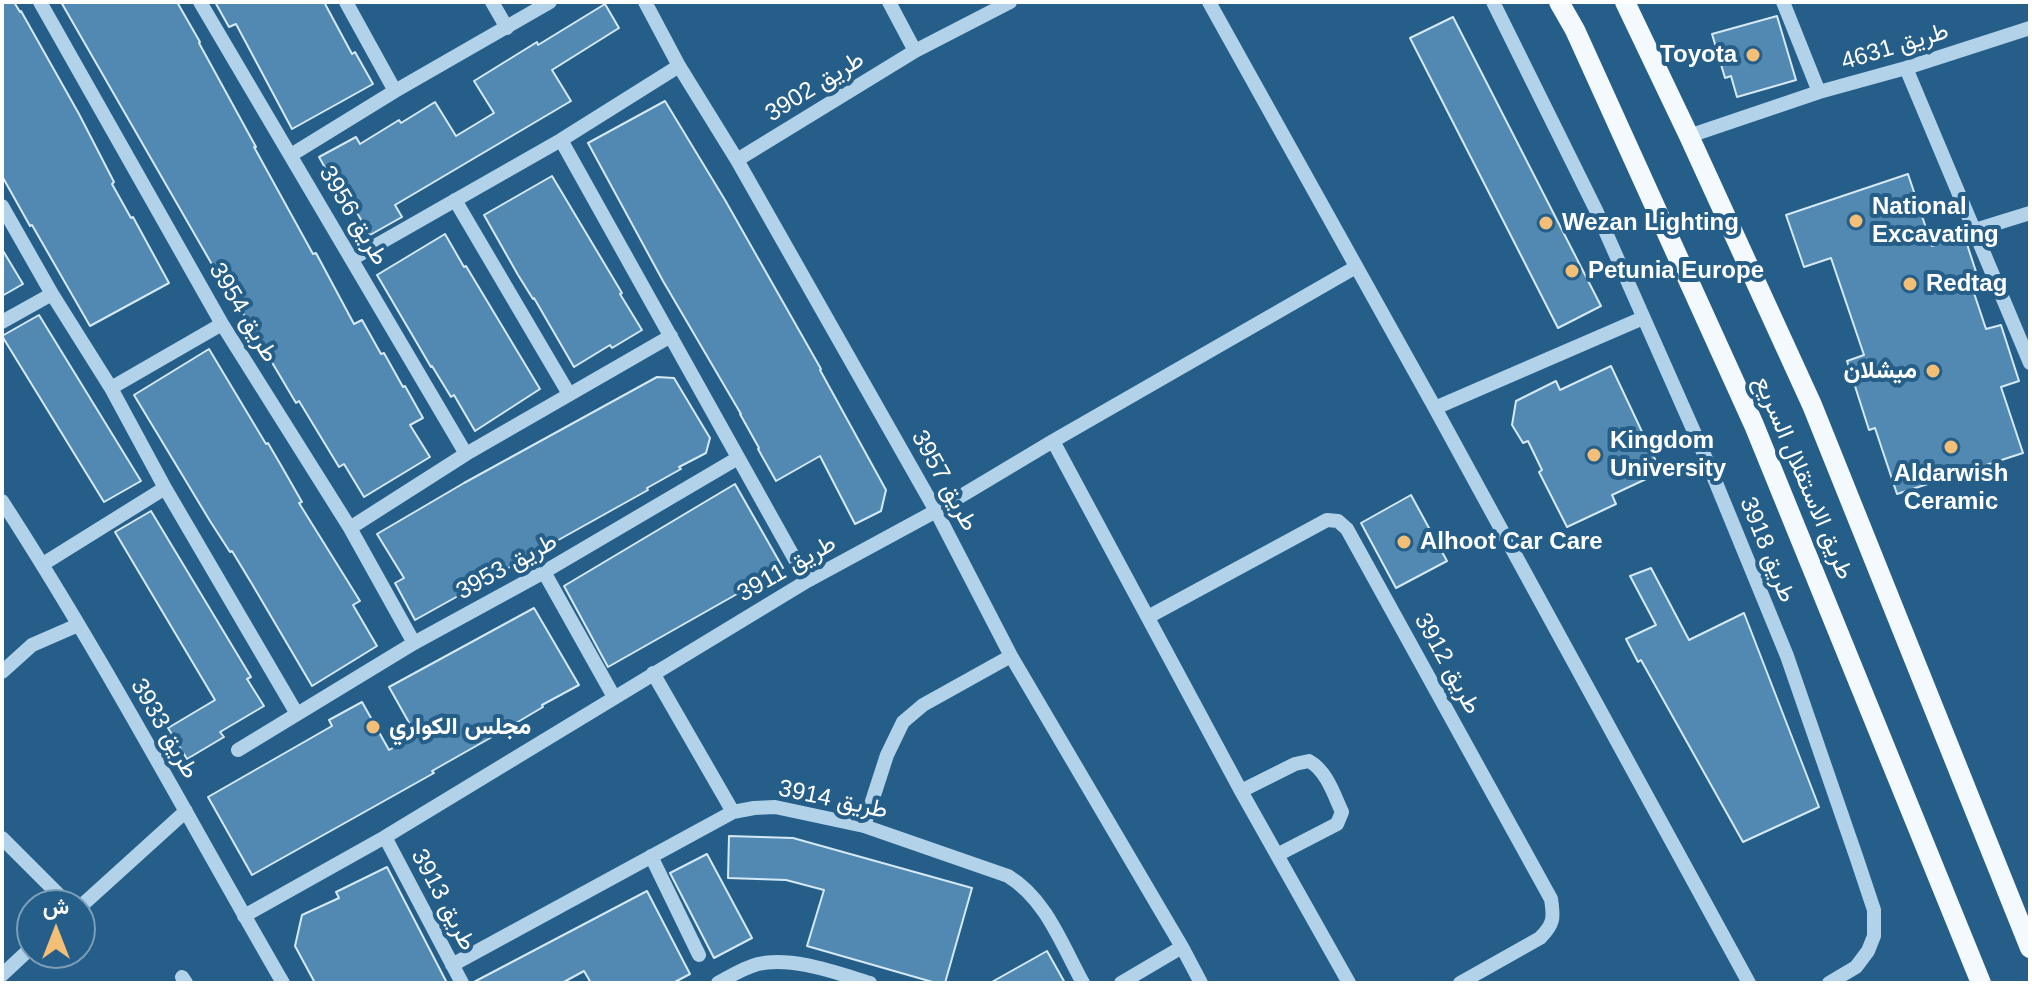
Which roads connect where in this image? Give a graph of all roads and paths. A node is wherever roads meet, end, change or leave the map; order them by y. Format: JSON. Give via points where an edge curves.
{"nodes":[{"id":1,"x":40,"y":2,"type":"edge"},
{"id":2,"x":200,"y":2,"type":"edge"},
{"id":3,"x":346,"y":2,"type":"edge"},
{"id":4,"x":492,"y":2,"type":"edge"},
{"id":5,"x":550,"y":2,"type":"edge"},
{"id":6,"x":645,"y":2,"type":"edge"},
{"id":7,"x":889,"y":2,"type":"edge"},
{"id":8,"x":1010,"y":2,"type":"edge"},
{"id":9,"x":1209,"y":2,"type":"edge"},
{"id":10,"x":1493,"y":2,"type":"edge"},
{"id":11,"x":1559,"y":2,"type":"edge"},
{"id":12,"x":1625,"y":2,"type":"edge"},
{"id":13,"x":1783,"y":2,"type":"edge"},
{"id":14,"x":507,"y":28,"type":"junction"},
{"id":15,"x":2030,"y":28,"type":"edge"},
{"id":16,"x":915,"y":51,"type":"junction"},
{"id":17,"x":679,"y":66,"type":"junction"},
{"id":18,"x":1906,"y":68,"type":"junction"},
{"id":19,"x":395,"y":91,"type":"junction"},
{"id":20,"x":1819,"y":92,"type":"junction"},
{"id":21,"x":1689,"y":136,"type":"junction"},
{"id":22,"x":561,"y":140,"type":"junction"},
{"id":23,"x":291,"y":155,"type":"junction"},
{"id":24,"x":737,"y":160,"type":"junction"},
{"id":25,"x":455,"y":200,"type":"junction"},
{"id":26,"x":2,"y":206,"type":"edge"},
{"id":27,"x":2030,"y":213,"type":"edge"},
{"id":28,"x":1975,"y":230,"type":"junction"},
{"id":29,"x":352,"y":259,"type":"junction"},
{"id":30,"x":1356,"y":267,"type":"junction"},
{"id":31,"x":52,"y":294,"type":"junction"},
{"id":32,"x":1643,"y":318,"type":"junction"},
{"id":33,"x":2,"y":322,"type":"edge"},
{"id":34,"x":222,"y":324,"type":"junction"},
{"id":35,"x":671,"y":336,"type":"junction"},
{"id":36,"x":2030,"y":363,"type":"edge"},
{"id":37,"x":111,"y":388,"type":"junction"},
{"id":38,"x":569,"y":394,"type":"junction"},
{"id":39,"x":1435,"y":408,"type":"junction"},
{"id":40,"x":1053,"y":441,"type":"junction"},
{"id":41,"x":466,"y":454,"type":"junction"},
{"id":42,"x":738,"y":458,"type":"junction"},
{"id":43,"x":165,"y":488,"type":"junction"},
{"id":44,"x":2,"y":501,"type":"edge"},
{"id":45,"x":936,"y":511,"type":"junction"},
{"id":46,"x":350,"y":528,"type":"junction"},
{"id":47,"x":43,"y":564,"type":"junction"},
{"id":48,"x":544,"y":572,"type":"junction"},
{"id":49,"x":807,"y":581,"type":"junction"},
{"id":50,"x":1148,"y":617,"type":"junction"},
{"id":51,"x":78,"y":625,"type":"junction"},
{"id":52,"x":414,"y":643,"type":"junction"},
{"id":53,"x":1011,"y":656,"type":"junction"},
{"id":54,"x":2,"y":672,"type":"edge"},
{"id":55,"x":653,"y":673,"type":"junction"},
{"id":56,"x":614,"y":697,"type":"junction"},
{"id":57,"x":297,"y":714,"type":"junction"},
{"id":58,"x":238,"y":750,"type":"dead end"},
{"id":59,"x":1241,"y":791,"type":"junction"},
{"id":60,"x":186,"y":811,"type":"junction"},
{"id":61,"x":733,"y":812,"type":"junction"},
{"id":62,"x":864,"y":826,"type":"junction"},
{"id":63,"x":385,"y":837,"type":"junction"},
{"id":64,"x":2,"y":838,"type":"edge"},
{"id":65,"x":1277,"y":855,"type":"junction"},
{"id":66,"x":651,"y":856,"type":"junction"},
{"id":67,"x":53,"y":889,"type":"edge"},
{"id":68,"x":96,"y":893,"type":"edge"},
{"id":69,"x":244,"y":916,"type":"junction"},
{"id":70,"x":1182,"y":947,"type":"junction"},
{"id":71,"x":2030,"y":948,"type":"edge"},
{"id":72,"x":699,"y":955,"type":"dead end"},
{"id":73,"x":452,"y":965,"type":"junction"},
{"id":74,"x":283,"y":983,"type":"edge"},
{"id":75,"x":462,"y":983,"type":"edge"},
{"id":76,"x":718,"y":983,"type":"edge"},
{"id":77,"x":870,"y":983,"type":"edge"},
{"id":78,"x":1083,"y":983,"type":"edge"},
{"id":79,"x":1121,"y":983,"type":"edge"},
{"id":80,"x":1201,"y":983,"type":"edge"},
{"id":81,"x":1349,"y":983,"type":"edge"},
{"id":82,"x":1460,"y":983,"type":"edge"},
{"id":83,"x":1749,"y":983,"type":"edge"},
{"id":84,"x":1829,"y":983,"type":"edge"},
{"id":85,"x":1981,"y":983,"type":"edge"}],
"edges":[{"from":1,"to":34,"type":"street","name":"طريق 3954"},
{"from":2,"to":23,"type":"street","name":"طريق 3956"},
{"from":3,"to":19,"type":"street"},
{"from":4,"to":14,"type":"street"},
{"from":5,"to":14,"type":"street"},
{"from":6,"to":17,"type":"street","name":"طريق 3957"},
{"from":7,"to":16,"type":"street"},
{"from":8,"to":16,"type":"street","name":"طريق 3902"},
{"from":9,"to":30,"type":"street"},
{"from":10,"to":32,"type":"street","name":"طريق 3918"},
{"from":11,"to":85,"type":"main road","name":"طريق الاستقلال السريع","via":[[1754,425]]},
{"from":12,"to":21,"type":"main road","name":"طريق الاستقلال السريع"},
{"from":13,"to":20,"type":"street","name":"طريق 4631"},
{"from":14,"to":19,"type":"street"},
{"from":15,"to":18,"type":"street","name":"طريق 4631"},
{"from":16,"to":24,"type":"street","name":"طريق 3902"},
{"from":17,"to":22,"type":"street"},
{"from":17,"to":24,"type":"street","name":"طريق 3957"},
{"from":18,"to":20,"type":"street","name":"طريق 4631"},
{"from":18,"to":28,"type":"street"},
{"from":19,"to":23,"type":"street"},
{"from":20,"to":21,"type":"street","name":"طريق 4631"},
{"from":21,"to":71,"type":"main road","name":"طريق الاستقلال السريع","via":[[1812,405]]},
{"from":22,"to":25,"type":"street"},
{"from":22,"to":35,"type":"street"},
{"from":23,"to":29,"type":"street","name":"طريق 3956"},
{"from":24,"to":45,"type":"street","name":"طريق 3957"},
{"from":25,"to":29,"type":"street"},
{"from":25,"to":38,"type":"street"},
{"from":26,"to":31,"type":"street"},
{"from":27,"to":28,"type":"street"},
{"from":28,"to":36,"type":"street"},
{"from":29,"to":41,"type":"street","name":"طريق 3956"},
{"from":30,"to":39,"type":"street"},
{"from":30,"to":40,"type":"street","name":"طريق 3911"},
{"from":31,"to":33,"type":"street"},
{"from":31,"to":37,"type":"street"},
{"from":32,"to":39,"type":"street"},
{"from":32,"to":84,"type":"street","name":"طريق 3918","via":[[1787,656],[1874,910],[1868,951],[1856,967]]},
{"from":34,"to":37,"type":"street"},
{"from":34,"to":46,"type":"street","name":"طريق 3954"},
{"from":35,"to":38,"type":"street"},
{"from":35,"to":42,"type":"street"},
{"from":37,"to":43,"type":"street"},
{"from":38,"to":41,"type":"street"},
{"from":39,"to":83,"type":"street"},
{"from":40,"to":45,"type":"street","name":"طريق 3911"},
{"from":40,"to":50,"type":"street"},
{"from":41,"to":46,"type":"street"},
{"from":42,"to":48,"type":"street","name":"طريق 3953"},
{"from":42,"to":49,"type":"street"},
{"from":43,"to":47,"type":"street"},
{"from":43,"to":57,"type":"street"},
{"from":44,"to":47,"type":"street","name":"طريق 3933"},
{"from":45,"to":49,"type":"street","name":"طريق 3911"},
{"from":45,"to":53,"type":"street","name":"طريق 3957"},
{"from":46,"to":52,"type":"street","name":"طريق 3954"},
{"from":47,"to":51,"type":"street","name":"طريق 3933"},
{"from":48,"to":52,"type":"street","name":"طريق 3953"},
{"from":48,"to":56,"type":"street"},
{"from":49,"to":55,"type":"street","name":"طريق 3911"},
{"from":50,"to":59,"type":"street"},
{"from":50,"to":82,"type":"street","name":"طريق 3912","via":[[1327,520],[1347,529],[1551,899],[1554,914],[1540,938]]},
{"from":51,"to":54,"type":"street","via":[[32,645]]},
{"from":51,"to":60,"type":"street","name":"طريق 3933"},
{"from":52,"to":57,"type":"street","name":"طريق 3953"},
{"from":53,"to":62,"type":"street","via":[[923,705],[903,722]]},
{"from":53,"to":70,"type":"street","name":"طريق 3957"},
{"from":55,"to":56,"type":"street","name":"طريق 3911"},
{"from":55,"to":61,"type":"street"},
{"from":56,"to":63,"type":"street","name":"طريق 3911"},
{"from":57,"to":58,"type":"street","name":"طريق 3953"},
{"from":59,"to":65,"type":"street"},
{"from":59,"to":65,"type":"street","via":[[1309,761],[1325,776],[1342,812],[1337,824]]},
{"from":60,"to":68,"type":"street"},
{"from":60,"to":69,"type":"street","name":"طريق 3933"},
{"from":61,"to":62,"type":"street","name":"طريق 3914","via":[[775,807]]},
{"from":61,"to":66,"type":"street","name":"طريق 3914"},
{"from":62,"to":78,"type":"street","name":"طريق 3914","via":[[1018,882],[1036,899]]},
{"from":63,"to":69,"type":"street","name":"طريق 3911"},
{"from":63,"to":73,"type":"street","name":"طريق 3913"},
{"from":64,"to":67,"type":"street"},
{"from":65,"to":81,"type":"street"},
{"from":66,"to":72,"type":"street"},
{"from":66,"to":73,"type":"street","name":"طريق 3914"},
{"from":69,"to":74,"type":"street","name":"طريق 3933"},
{"from":70,"to":79,"type":"street"},
{"from":70,"to":80,"type":"street","name":"طريق 3957"},
{"from":73,"to":75,"type":"street","name":"طريق 3913"},
{"from":76,"to":77,"type":"street","via":[[760,963],[778,962]]}]}
